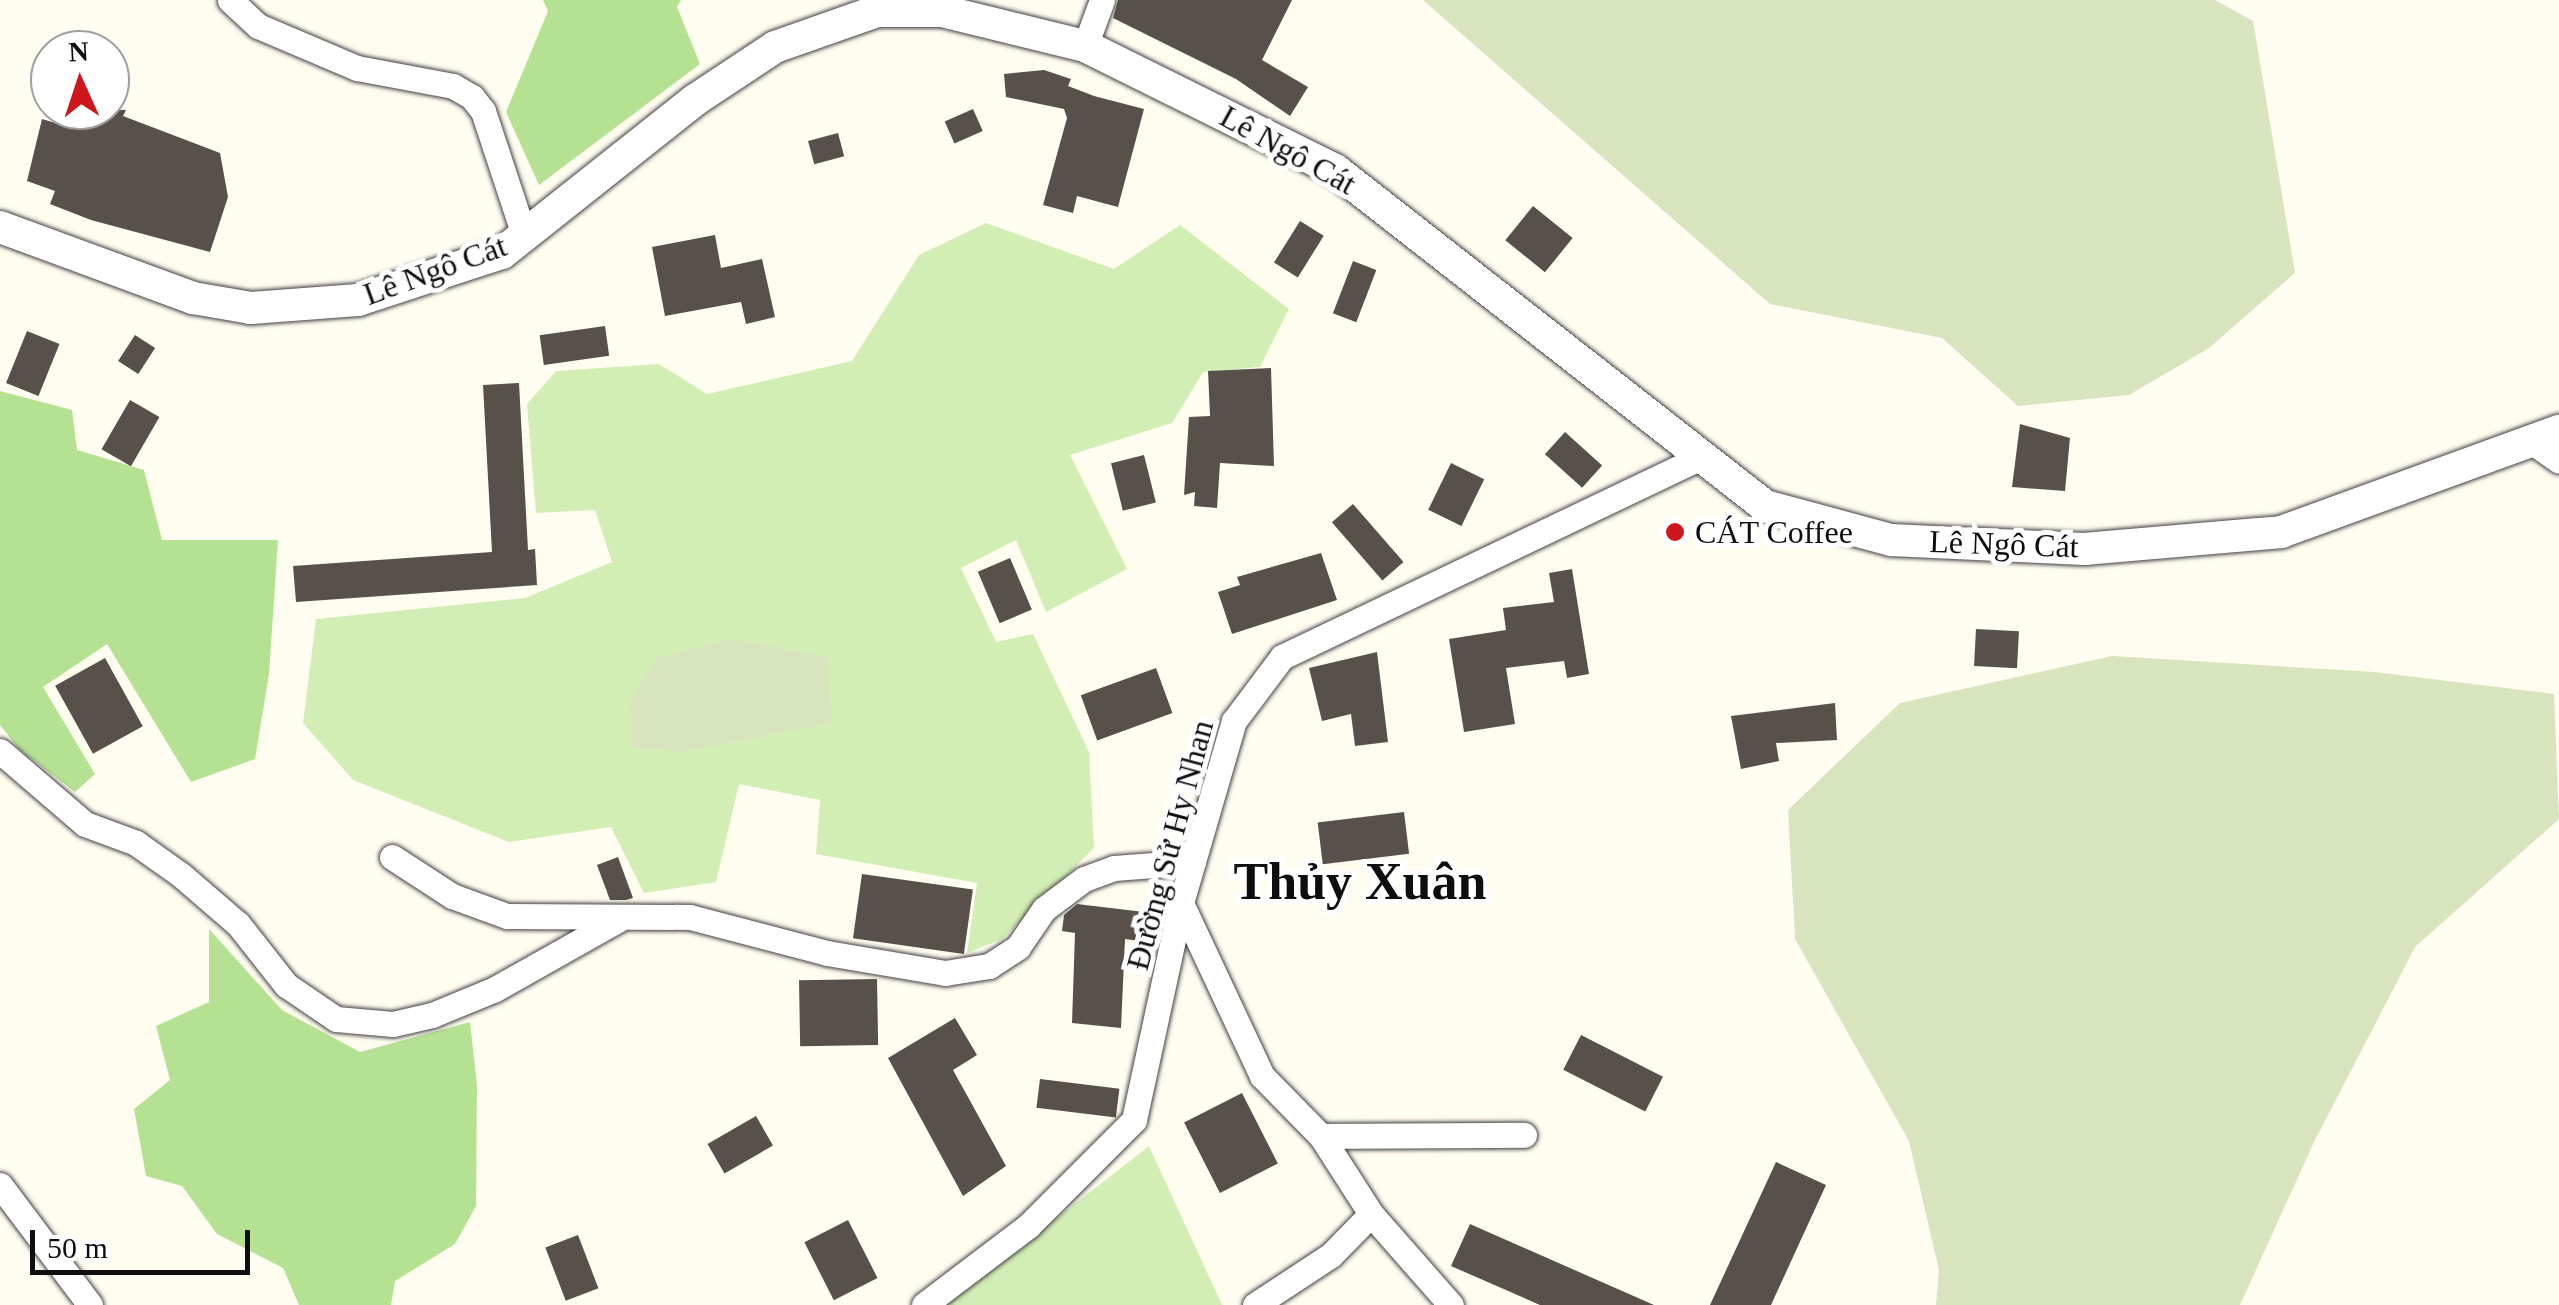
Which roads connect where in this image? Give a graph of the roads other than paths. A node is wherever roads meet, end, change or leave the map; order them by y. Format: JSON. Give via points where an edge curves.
{"nodes":[{"id":1,"x":230,"y":0,"type":"edge"},
{"id":2,"x":1102,"y":0,"type":"edge"},
{"id":3,"x":1086,"y":46,"type":"junction"},
{"id":4,"x":0,"y":227,"type":"edge"},
{"id":5,"x":524,"y":235,"type":"junction"},
{"id":6,"x":2551,"y":445,"type":"edge"},
{"id":7,"x":1697,"y":459,"type":"junction"},
{"id":8,"x":0,"y":750,"type":"edge"},
{"id":9,"x":392,"y":858,"type":"dead end"},
{"id":10,"x":1193,"y":862,"type":"junction"},
{"id":11,"x":1182,"y":903,"type":"junction"},
{"id":12,"x":624,"y":917,"type":"junction"},
{"id":13,"x":1524,"y":1134,"type":"dead end"},
{"id":14,"x":1321,"y":1136,"type":"junction"},
{"id":15,"x":0,"y":1185,"type":"edge"},
{"id":16,"x":1371,"y":1214,"type":"junction"},
{"id":17,"x":90,"y":1305,"type":"edge"},
{"id":18,"x":924,"y":1305,"type":"edge"},
{"id":19,"x":1255,"y":1305,"type":"edge"},
{"id":20,"x":1452,"y":1305,"type":"edge"}],
"edges":[{"from":1,"to":5,"type":"street","via":[[258,26],[356,68],[453,86],[472,97],[483,111]]},
{"from":2,"to":3,"type":"street"},
{"from":3,"to":5,"type":"street","name":"Lê Ngô Cát","via":[[942,11],[876,11],[775,47],[695,100]]},
{"from":3,"to":7,"type":"street","name":"Lê Ngô Cát","via":[[1335,170]]},
{"from":4,"to":5,"type":"street","name":"Lê Ngô Cát","via":[[194,298],[251,308],[358,300],[502,253]]},
{"from":6,"to":7,"type":"street","name":"Lê Ngô Cát","via":[[2281,532],[2084,549],[1891,540],[1765,506]]},
{"from":7,"to":10,"type":"street","name":"Đường Sử Hy Nhan","via":[[1282,657],[1234,720]]},
{"from":8,"to":12,"type":"street","via":[[84,824],[136,843],[182,875],[238,924],[286,985],[336,1019],[393,1024],[432,1014],[495,990]]},
{"from":9,"to":12,"type":"street","via":[[452,896],[507,916]]},
{"from":10,"to":11,"type":"street","name":"Đường Sử Hy Nhan"},
{"from":10,"to":12,"type":"street","via":[[1114,868],[1084,879],[1044,909],[1018,948],[990,966],[945,973],[827,953],[690,917]]},
{"from":11,"to":14,"type":"street","via":[[1262,1076]]},
{"from":11,"to":18,"type":"street","name":"Đường Sử Hy Nhan","via":[[1134,1120],[1028,1226]]},
{"from":13,"to":14,"type":"street"},
{"from":14,"to":16,"type":"street"},
{"from":15,"to":17,"type":"street"},
{"from":16,"to":19,"type":"street","via":[[1331,1255]]},
{"from":16,"to":20,"type":"street"}]}
